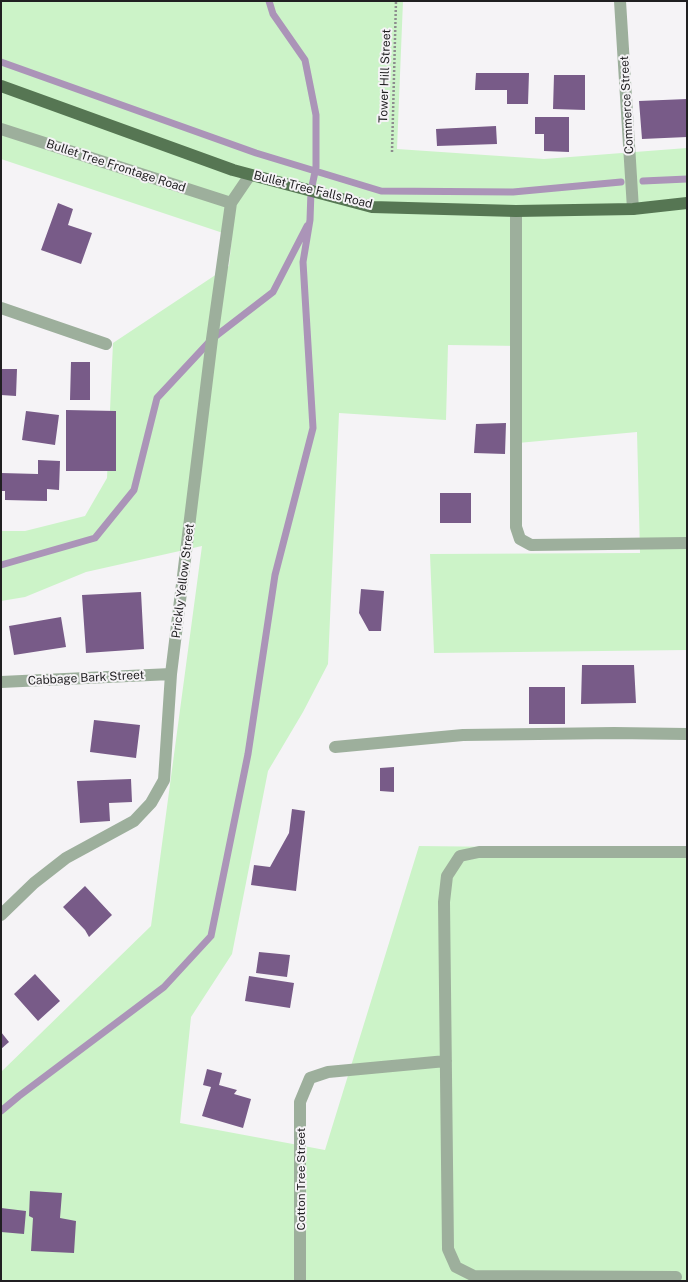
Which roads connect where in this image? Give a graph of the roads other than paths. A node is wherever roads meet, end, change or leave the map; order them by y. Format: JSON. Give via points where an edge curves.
{"nodes":[{"id":1,"x":620,"y":1,"type":"edge"},
{"id":2,"x":1,"y":86,"type":"edge"},
{"id":3,"x":1,"y":129,"type":"edge"},
{"id":4,"x":250,"y":174,"type":"junction"},
{"id":5,"x":231,"y":203,"type":"junction"},
{"id":6,"x":687,"y":203,"type":"edge"},
{"id":7,"x":633,"y":209,"type":"junction"},
{"id":8,"x":516,"y":211,"type":"junction"},
{"id":9,"x":1,"y":308,"type":"edge"},
{"id":10,"x":106,"y":344,"type":"dead end"},
{"id":11,"x":687,"y":543,"type":"edge"},
{"id":12,"x":171,"y":674,"type":"junction"},
{"id":13,"x":1,"y":682,"type":"edge"},
{"id":14,"x":687,"y":734,"type":"edge"},
{"id":15,"x":335,"y":747,"type":"dead end"},
{"id":16,"x":687,"y":852,"type":"edge"},
{"id":17,"x":1,"y":915,"type":"edge"},
{"id":18,"x":446,"y":1061,"type":"junction"},
{"id":19,"x":676,"y":1277,"type":"dead end"},
{"id":20,"x":300,"y":1281,"type":"edge"}],
"edges":[{"from":1,"to":7,"type":"street","name":"Commerce Street"},
{"from":2,"to":4,"type":"main road","name":"Bullet Tree Falls Road"},
{"from":3,"to":5,"type":"street","name":"Bullet Tree Frontage Road"},
{"from":4,"to":5,"type":"street","name":"Prickly Yellow Street"},
{"from":4,"to":8,"type":"main road","name":"Bullet Tree Falls Road","via":[[372,207]]},
{"from":5,"to":12,"type":"street","name":"Prickly Yellow Street"},
{"from":6,"to":7,"type":"main road","name":"Bullet Tree Falls Road"},
{"from":7,"to":8,"type":"main road","name":"Bullet Tree Falls Road"},
{"from":8,"to":11,"type":"street","via":[[516,527],[520,539],[531,545]]},
{"from":9,"to":10,"type":"street"},
{"from":12,"to":13,"type":"street","name":"Cabbage Bark Street"},
{"from":12,"to":17,"type":"street","name":"Prickly Yellow Street","via":[[164,780],[151,803],[134,821],[66,858],[34,883]]},
{"from":14,"to":15,"type":"street","via":[[463,735]]},
{"from":16,"to":18,"type":"street","via":[[479,852],[460,856],[447,876],[444,902]]},
{"from":18,"to":19,"type":"street","via":[[448,1249],[456,1267],[474,1276]]},
{"from":18,"to":20,"type":"street","name":"Cotton Tree Street","via":[[328,1072],[310,1078],[300,1102]]}]}
